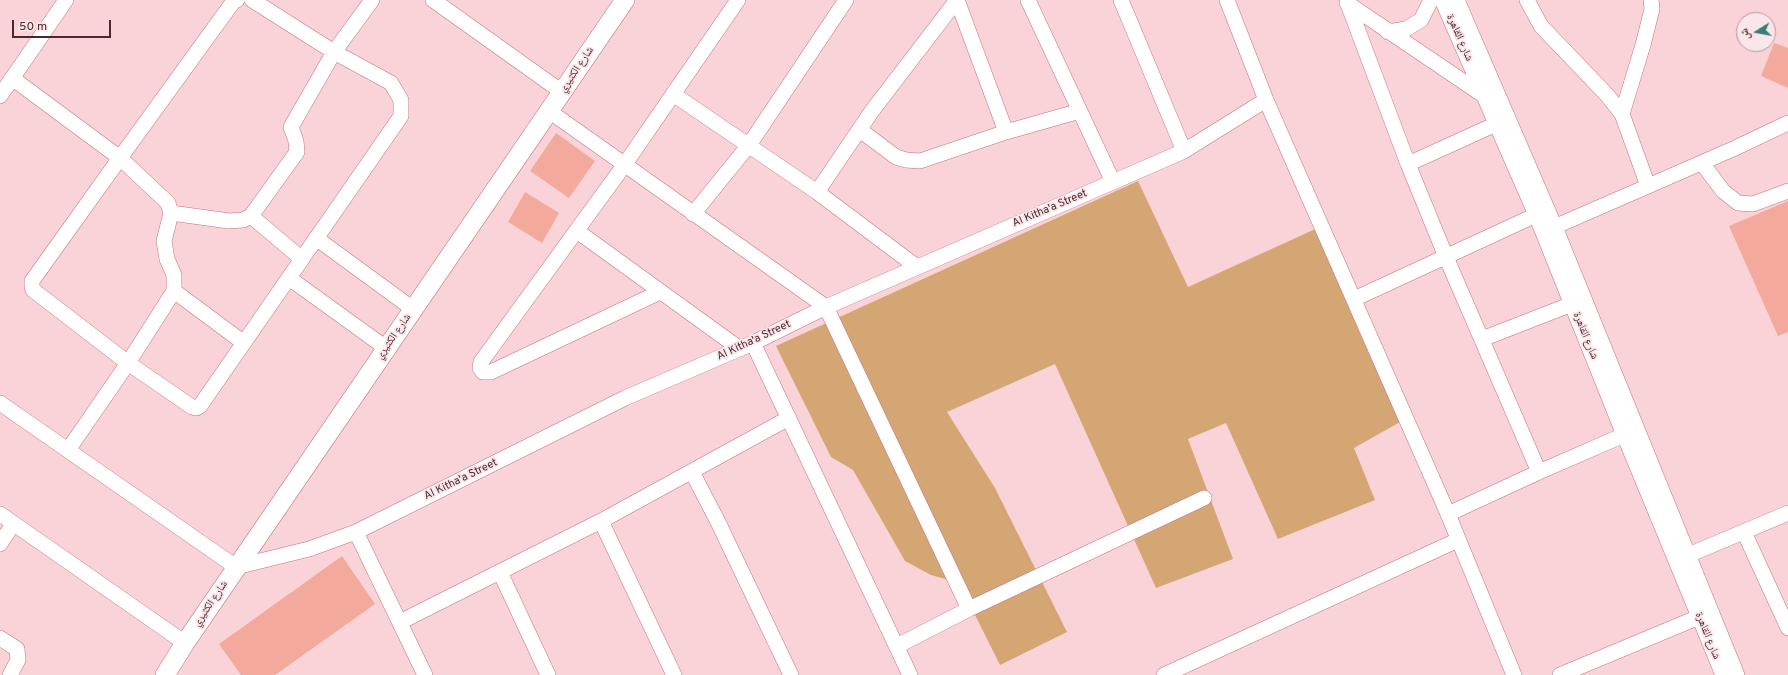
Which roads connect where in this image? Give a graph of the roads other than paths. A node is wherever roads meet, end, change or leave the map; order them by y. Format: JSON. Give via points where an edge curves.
{"nodes":[{"id":1,"x":66,"y":0,"type":"edge"},
{"id":2,"x":237,"y":0,"type":"edge"},
{"id":3,"x":252,"y":0,"type":"edge"},
{"id":4,"x":372,"y":0,"type":"edge"},
{"id":5,"x":433,"y":0,"type":"edge"},
{"id":6,"x":625,"y":0,"type":"edge"},
{"id":7,"x":738,"y":0,"type":"edge"},
{"id":8,"x":846,"y":0,"type":"edge"},
{"id":9,"x":957,"y":0,"type":"edge"},
{"id":10,"x":1028,"y":0,"type":"edge"},
{"id":11,"x":1121,"y":0,"type":"edge"},
{"id":12,"x":1227,"y":0,"type":"edge"},
{"id":13,"x":1431,"y":0,"type":"edge"},
{"id":14,"x":1442,"y":0,"type":"edge"},
{"id":15,"x":1457,"y":0,"type":"edge"},
{"id":16,"x":1527,"y":0,"type":"edge"},
{"id":17,"x":1651,"y":0,"type":"edge"},
{"id":18,"x":1346,"y":2,"type":"edge"},
{"id":19,"x":1388,"y":32,"type":"junction"},
{"id":20,"x":334,"y":52,"type":"junction"},
{"id":21,"x":12,"y":78,"type":"junction"},
{"id":22,"x":562,"y":92,"type":"junction"},
{"id":23,"x":673,"y":94,"type":"junction"},
{"id":24,"x":0,"y":96,"type":"edge"},
{"id":25,"x":1484,"y":96,"type":"junction"},
{"id":26,"x":1266,"y":100,"type":"junction"},
{"id":27,"x":549,"y":110,"type":"junction"},
{"id":28,"x":1080,"y":111,"type":"junction"},
{"id":29,"x":1622,"y":114,"type":"junction"},
{"id":30,"x":1503,"y":116,"type":"junction"},
{"id":31,"x":1788,"y":123,"type":"edge"},
{"id":32,"x":860,"y":130,"type":"junction"},
{"id":33,"x":1006,"y":132,"type":"junction"},
{"id":34,"x":749,"y":145,"type":"junction"},
{"id":35,"x":1184,"y":151,"type":"junction"},
{"id":36,"x":120,"y":158,"type":"junction"},
{"id":37,"x":1702,"y":163,"type":"junction"},
{"id":38,"x":625,"y":164,"type":"junction"},
{"id":39,"x":1408,"y":164,"type":"junction"},
{"id":40,"x":1113,"y":182,"type":"junction"},
{"id":41,"x":1648,"y":186,"type":"junction"},
{"id":42,"x":1788,"y":191,"type":"edge"},
{"id":43,"x":817,"y":192,"type":"junction"},
{"id":44,"x":171,"y":213,"type":"junction"},
{"id":45,"x":693,"y":214,"type":"junction"},
{"id":46,"x":1536,"y":215,"type":"junction"},
{"id":47,"x":252,"y":216,"type":"junction"},
{"id":48,"x":1549,"y":229,"type":"junction"},
{"id":49,"x":577,"y":231,"type":"junction"},
{"id":50,"x":316,"y":238,"type":"junction"},
{"id":51,"x":1446,"y":257,"type":"junction"},
{"id":52,"x":302,"y":258,"type":"junction"},
{"id":53,"x":917,"y":267,"type":"junction"},
{"id":54,"x":289,"y":278,"type":"junction"},
{"id":55,"x":174,"y":291,"type":"junction"},
{"id":56,"x":660,"y":292,"type":"junction"},
{"id":57,"x":1354,"y":299,"type":"junction"},
{"id":58,"x":1572,"y":304,"type":"junction"},
{"id":59,"x":826,"y":306,"type":"junction"},
{"id":60,"x":413,"y":309,"type":"junction"},
{"id":61,"x":1482,"y":339,"type":"junction"},
{"id":62,"x":244,"y":343,"type":"junction"},
{"id":63,"x":746,"y":346,"type":"junction"},
{"id":64,"x":386,"y":348,"type":"junction"},
{"id":65,"x":128,"y":363,"type":"junction"},
{"id":66,"x":0,"y":403,"type":"edge"},
{"id":67,"x":789,"y":418,"type":"junction"},
{"id":68,"x":1624,"y":435,"type":"junction"},
{"id":69,"x":68,"y":450,"type":"junction"},
{"id":70,"x":692,"y":472,"type":"junction"},
{"id":71,"x":1538,"y":472,"type":"junction"},
{"id":72,"x":1204,"y":498,"type":"dead end"},
{"id":73,"x":1788,"y":513,"type":"edge"},
{"id":74,"x":0,"y":514,"type":"edge"},
{"id":75,"x":1448,"y":514,"type":"junction"},
{"id":76,"x":601,"y":521,"type":"junction"},
{"id":77,"x":13,"y":524,"type":"junction"},
{"id":78,"x":356,"y":532,"type":"junction"},
{"id":79,"x":1744,"y":532,"type":"junction"},
{"id":80,"x":1458,"y":540,"type":"junction"},
{"id":81,"x":0,"y":544,"type":"edge"},
{"id":82,"x":1682,"y":557,"type":"junction"},
{"id":83,"x":236,"y":567,"type":"junction"},
{"id":84,"x":500,"y":572,"type":"junction"},
{"id":85,"x":969,"y":609,"type":"junction"},
{"id":86,"x":1699,"y":617,"type":"junction"},
{"id":87,"x":400,"y":622,"type":"junction"},
{"id":88,"x":1788,"y":628,"type":"edge"},
{"id":89,"x":0,"y":638,"type":"edge"},
{"id":90,"x":185,"y":643,"type":"junction"},
{"id":91,"x":897,"y":646,"type":"junction"},
{"id":92,"x":10,"y":675,"type":"edge"},
{"id":93,"x":165,"y":675,"type":"edge"},
{"id":94,"x":425,"y":675,"type":"edge"},
{"id":95,"x":548,"y":675,"type":"edge"},
{"id":96,"x":674,"y":675,"type":"edge"},
{"id":97,"x":791,"y":675,"type":"edge"},
{"id":98,"x":910,"y":675,"type":"edge"},
{"id":99,"x":1164,"y":675,"type":"edge"},
{"id":100,"x":1514,"y":675,"type":"edge"},
{"id":101,"x":1560,"y":675,"type":"edge"},
{"id":102,"x":1723,"y":675,"type":"edge"},
{"id":103,"x":1736,"y":675,"type":"edge"}],
"edges":[{"from":1,"to":21,"type":"street"},
{"from":2,"to":36,"type":"street","via":[[233,2]]},
{"from":3,"to":20,"type":"street"},
{"from":4,"to":20,"type":"street"},
{"from":5,"to":22,"type":"street"},
{"from":6,"to":22,"type":"main road","name":"شارع الكثيري"},
{"from":7,"to":23,"type":"street"},
{"from":8,"to":34,"type":"street"},
{"from":9,"to":32,"type":"street"},
{"from":9,"to":33,"type":"street"},
{"from":10,"to":28,"type":"street"},
{"from":11,"to":35,"type":"street"},
{"from":12,"to":26,"type":"street"},
{"from":13,"to":19,"type":"street","via":[[1421,20],[1406,29]]},
{"from":14,"to":25,"type":"street","name":"شارع القاهرة"},
{"from":15,"to":30,"type":"street","name":"شارع القاهرة"},
{"from":16,"to":29,"type":"street","via":[[1541,26]]},
{"from":17,"to":29,"type":"street","via":[[1652,9],[1643,45]]},
{"from":18,"to":19,"type":"street"},
{"from":18,"to":39,"type":"street"},
{"from":19,"to":25,"type":"street"},
{"from":20,"to":47,"type":"street","via":[[290,126],[297,152]]},
{"from":20,"to":50,"type":"street","via":[[392,83],[401,100],[401,116]]},
{"from":21,"to":24,"type":"street"},
{"from":21,"to":36,"type":"street"},
{"from":22,"to":27,"type":"main road","name":"شارع الكثيري"},
{"from":23,"to":34,"type":"street"},
{"from":23,"to":38,"type":"street"},
{"from":25,"to":30,"type":"street"},
{"from":26,"to":35,"type":"street","name":"Al Kitha'a Street"},
{"from":26,"to":57,"type":"street"},
{"from":27,"to":38,"type":"street"},
{"from":27,"to":60,"type":"main road","name":"شارع الكثيري"},
{"from":28,"to":33,"type":"street"},
{"from":28,"to":40,"type":"street"},
{"from":29,"to":41,"type":"street"},
{"from":30,"to":39,"type":"street"},
{"from":30,"to":46,"type":"street","name":"شارع القاهرة"},
{"from":30,"to":48,"type":"street","name":"شارع القاهرة"},
{"from":31,"to":37,"type":"street"},
{"from":32,"to":33,"type":"street","via":[[896,157],[920,161]]},
{"from":32,"to":43,"type":"street"},
{"from":34,"to":43,"type":"street"},
{"from":34,"to":45,"type":"street"},
{"from":35,"to":40,"type":"street","name":"Al Kitha'a Street"},
{"from":36,"to":44,"type":"street","via":[[168,203]]},
{"from":36,"to":65,"type":"street","via":[[32,281],[32,286],[33,290]]},
{"from":37,"to":41,"type":"street"},
{"from":37,"to":42,"type":"street","via":[[1723,191],[1738,203],[1753,204]]},
{"from":38,"to":45,"type":"street"},
{"from":38,"to":49,"type":"street"},
{"from":39,"to":51,"type":"street"},
{"from":40,"to":53,"type":"street","name":"Al Kitha'a Street"},
{"from":41,"to":48,"type":"street"},
{"from":43,"to":53,"type":"street"},
{"from":44,"to":47,"type":"street","via":[[229,220],[243,220]]},
{"from":44,"to":55,"type":"street","via":[[164,241],[167,259],[174,275]]},
{"from":45,"to":59,"type":"street"},
{"from":46,"to":48,"type":"street","name":"شارع القاهرة"},
{"from":46,"to":51,"type":"street"},
{"from":47,"to":52,"type":"street"},
{"from":48,"to":58,"type":"street","name":"شارع القاهرة"},
{"from":48,"to":82,"type":"street","name":"شارع القاهرة"},
{"from":49,"to":56,"type":"street"},
{"from":49,"to":56,"type":"street","via":[[481,362],[480,368],[483,372],[490,372]]},
{"from":50,"to":52,"type":"street"},
{"from":50,"to":60,"type":"street"},
{"from":51,"to":57,"type":"street"},
{"from":51,"to":61,"type":"street"},
{"from":52,"to":54,"type":"street"},
{"from":53,"to":59,"type":"street","name":"Al Kitha'a Street"},
{"from":54,"to":62,"type":"street"},
{"from":54,"to":64,"type":"street"},
{"from":55,"to":62,"type":"street"},
{"from":55,"to":65,"type":"street"},
{"from":56,"to":63,"type":"street"},
{"from":57,"to":75,"type":"street"},
{"from":58,"to":61,"type":"street"},
{"from":58,"to":68,"type":"street","name":"شارع القاهرة"},
{"from":59,"to":63,"type":"street","name":"Al Kitha'a Street"},
{"from":59,"to":85,"type":"street"},
{"from":60,"to":64,"type":"main road","name":"شارع الكثيري"},
{"from":61,"to":71,"type":"street"},
{"from":62,"to":65,"type":"street","via":[[200,406],[196,408]]},
{"from":63,"to":67,"type":"street"},
{"from":63,"to":78,"type":"street","name":"Al Kitha'a Street","via":[[625,398]]},
{"from":64,"to":83,"type":"main road","name":"شارع الكثيري"},
{"from":65,"to":69,"type":"street"},
{"from":66,"to":69,"type":"street"},
{"from":67,"to":70,"type":"street"},
{"from":67,"to":91,"type":"street"},
{"from":68,"to":71,"type":"street"},
{"from":68,"to":82,"type":"street","name":"شارع القاهرة"},
{"from":69,"to":83,"type":"street"},
{"from":70,"to":76,"type":"street"},
{"from":70,"to":97,"type":"street"},
{"from":71,"to":75,"type":"street"},
{"from":72,"to":85,"type":"street"},
{"from":73,"to":79,"type":"street"},
{"from":74,"to":77,"type":"street"},
{"from":75,"to":80,"type":"street"},
{"from":76,"to":84,"type":"street"},
{"from":76,"to":96,"type":"street"},
{"from":77,"to":81,"type":"street"},
{"from":77,"to":90,"type":"street"},
{"from":78,"to":83,"type":"street","name":"Al Kitha'a Street","via":[[309,549]]},
{"from":78,"to":87,"type":"street"},
{"from":79,"to":82,"type":"street"},
{"from":79,"to":88,"type":"street"},
{"from":80,"to":99,"type":"street"},
{"from":80,"to":100,"type":"street"},
{"from":82,"to":86,"type":"street","name":"شارع القاهرة"},
{"from":82,"to":103,"type":"street","name":"شارع القاهرة"},
{"from":83,"to":90,"type":"main road","name":"شارع الكثيري"},
{"from":84,"to":87,"type":"street"},
{"from":84,"to":95,"type":"street"},
{"from":85,"to":91,"type":"street"},
{"from":86,"to":101,"type":"street"},
{"from":86,"to":102,"type":"street","name":"شارع القاهرة"},
{"from":87,"to":94,"type":"street"},
{"from":89,"to":92,"type":"street","via":[[17,649],[18,660]]},
{"from":90,"to":93,"type":"main road","name":"شارع الكثيري"},
{"from":91,"to":98,"type":"street"}]}
